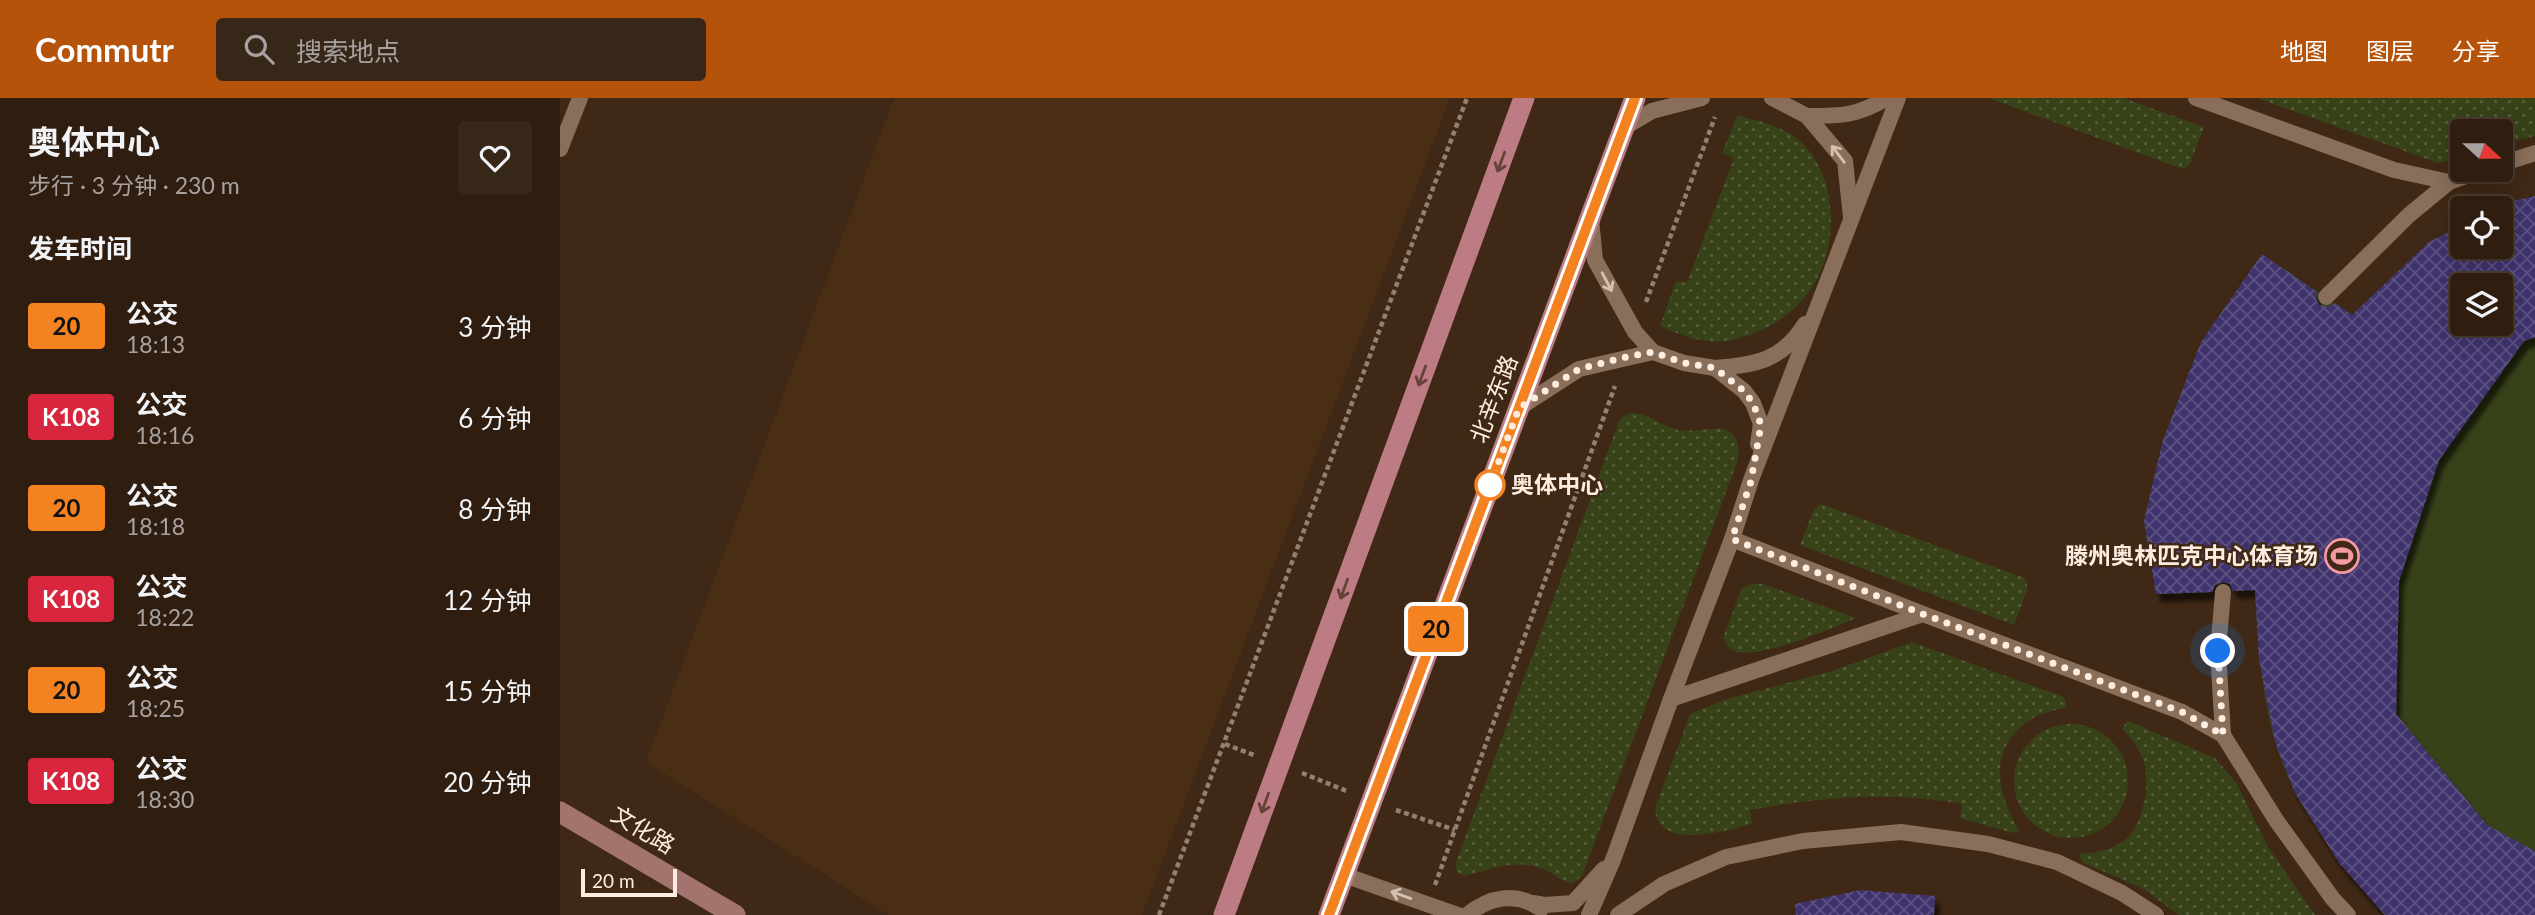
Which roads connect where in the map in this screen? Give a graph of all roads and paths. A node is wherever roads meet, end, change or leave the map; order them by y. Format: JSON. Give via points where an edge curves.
{"nodes":[{"id":1,"x":580,"y":98,"type":"edge"},
{"id":2,"x":1467,"y":98,"type":"edge"},
{"id":3,"x":1524,"y":98,"type":"edge"},
{"id":4,"x":1634,"y":98,"type":"edge"},
{"id":5,"x":1702,"y":98,"type":"edge"},
{"id":6,"x":1772,"y":98,"type":"edge"},
{"id":7,"x":1887,"y":98,"type":"edge"},
{"id":8,"x":1898,"y":98,"type":"edge"},
{"id":9,"x":2196,"y":98,"type":"edge"},
{"id":10,"x":1718,"y":111,"type":"dead end"},
{"id":11,"x":1807,"y":116,"type":"junction"},
{"id":12,"x":1623,"y":128,"type":"junction"},
{"id":13,"x":560,"y":149,"type":"edge"},
{"id":14,"x":2535,"y":153,"type":"edge"},
{"id":15,"x":2513,"y":160,"type":"edge"},
{"id":16,"x":2449,"y":181,"type":"joint"},
{"id":17,"x":1591,"y":217,"type":"junction"},
{"id":18,"x":1851,"y":219,"type":"junction"},
{"id":19,"x":1821,"y":296,"type":"junction"},
{"id":20,"x":2326,"y":297,"type":"dead end"},
{"id":21,"x":1635,"y":332,"type":"junction"},
{"id":22,"x":1653,"y":352,"type":"junction"},
{"id":23,"x":1626,"y":357,"type":"junction"},
{"id":24,"x":1715,"y":368,"type":"junction"},
{"id":25,"x":1519,"y":408,"type":"junction"},
{"id":26,"x":1751,"y":481,"type":"junction"},
{"id":27,"x":1732,"y":539,"type":"junction"},
{"id":28,"x":2223,"y":592,"type":"dead end"},
{"id":29,"x":1923,"y":614,"type":"junction"},
{"id":30,"x":1671,"y":699,"type":"junction"},
{"id":31,"x":2223,"y":735,"type":"junction"},
{"id":32,"x":1226,"y":744,"type":"junction"},
{"id":33,"x":1280,"y":764,"type":"junction"},
{"id":34,"x":1372,"y":801,"type":"junction"},
{"id":35,"x":560,"y":811,"type":"edge"},
{"id":36,"x":1455,"y":830,"type":"junction"},
{"id":37,"x":1613,"y":860,"type":"junction"},
{"id":38,"x":1344,"y":875,"type":"junction"},
{"id":39,"x":1533,"y":903,"type":"junction"},
{"id":40,"x":1428,"y":905,"type":"junction"},
{"id":41,"x":735,"y":915,"type":"edge"},
{"id":42,"x":1159,"y":915,"type":"edge"},
{"id":43,"x":1224,"y":915,"type":"edge"},
{"id":44,"x":1329,"y":915,"type":"edge"},
{"id":45,"x":1458,"y":915,"type":"edge"},
{"id":46,"x":1467,"y":915,"type":"edge"},
{"id":47,"x":1549,"y":915,"type":"edge"},
{"id":48,"x":1589,"y":915,"type":"edge"},
{"id":49,"x":1618,"y":915,"type":"edge"},
{"id":50,"x":2156,"y":915,"type":"edge"},
{"id":51,"x":2348,"y":915,"type":"edge"}],
"edges":[{"from":1,"to":13,"type":"lane"},
{"from":2,"to":32,"type":"path"},
{"from":3,"to":33,"type":"main road","one_way":true},
{"from":4,"to":12,"type":"main road","name":"北辛东路"},
{"from":5,"to":12,"type":"lane","via":[[1652,111]]},
{"from":6,"to":11,"type":"lane"},
{"from":7,"to":11,"type":"lane","via":[[1843,116]]},
{"from":8,"to":18,"type":"lane"},
{"from":9,"to":16,"type":"lane","via":[[2394,170]]},
{"from":10,"to":21,"type":"path"},
{"from":18,"to":11,"type":"lane","one_way":true,"via":[[1846,161]]},
{"from":12,"to":17,"type":"main road","name":"北辛东路"},
{"from":14,"to":15,"type":"lane"},
{"from":16,"to":20,"type":"lane"},
{"from":17,"to":21,"type":"lane","one_way":true,"via":[[1595,260]]},
{"from":17,"to":25,"type":"main road","name":"北辛东路"},
{"from":18,"to":19,"type":"lane"},
{"from":19,"to":24,"type":"lane","via":[[1784,350],[1752,365]]},
{"from":19,"to":26,"type":"lane"},
{"from":21,"to":22,"type":"lane"},
{"from":22,"to":23,"type":"lane"},
{"from":22,"to":24,"type":"lane"},
{"from":23,"to":25,"type":"lane","via":[[1579,369]]},
{"from":23,"to":36,"type":"path"},
{"from":24,"to":26,"type":"lane","via":[[1744,391],[1759,416]]},
{"from":25,"to":34,"type":"main road","name":"北辛东路"},
{"from":26,"to":27,"type":"lane"},
{"from":27,"to":29,"type":"lane"},
{"from":27,"to":30,"type":"lane"},
{"from":28,"to":31,"type":"lane","via":[[2218,651]]},
{"from":29,"to":30,"type":"lane"},
{"from":29,"to":31,"type":"lane","via":[[2182,712]]},
{"from":30,"to":37,"type":"lane"},
{"from":31,"to":51,"type":"lane","via":[[2276,820]]},
{"from":32,"to":33,"type":"path"},
{"from":32,"to":42,"type":"path"},
{"from":33,"to":34,"type":"path"},
{"from":33,"to":43,"type":"main road","one_way":true},
{"from":34,"to":36,"type":"path"},
{"from":34,"to":38,"type":"main road","name":"北辛东路"},
{"from":35,"to":41,"type":"street","name":"文化路"},
{"from":36,"to":40,"type":"path"},
{"from":37,"to":39,"type":"lane","via":[[1573,904]]},
{"from":37,"to":48,"type":"lane"},
{"from":40,"to":38,"type":"lane","one_way":true},
{"from":38,"to":44,"type":"main road","name":"北辛东路"},
{"from":39,"to":46,"type":"lane","via":[[1496,899]]},
{"from":39,"to":47,"type":"lane"},
{"from":40,"to":45,"type":"lane"},
{"from":49,"to":50,"type":"lane","via":[[1664,884],[1726,857],[1803,841],[1901,832],[1988,844],[2057,862]]}]}
